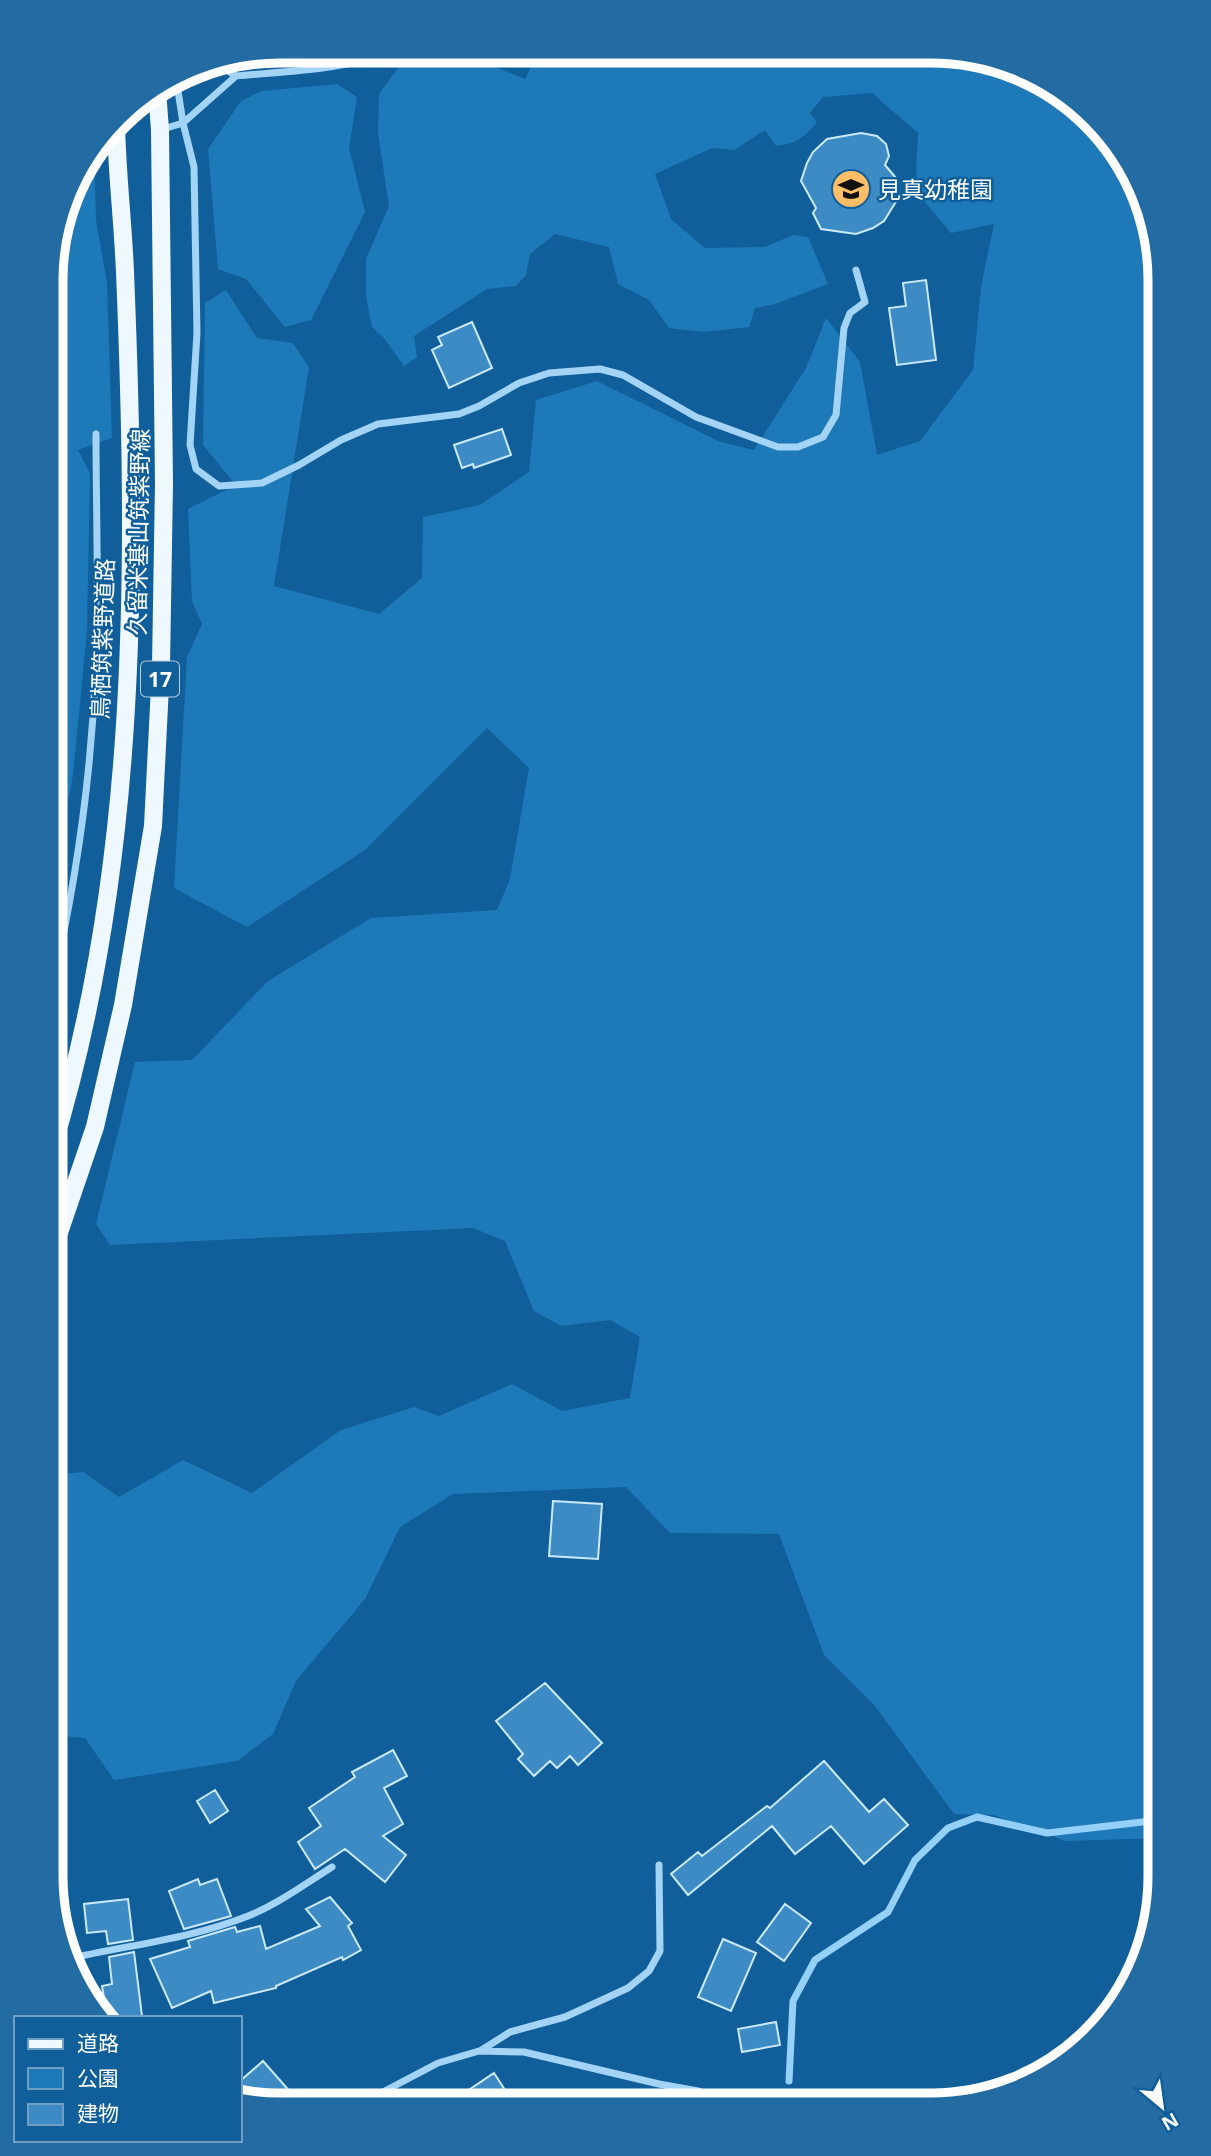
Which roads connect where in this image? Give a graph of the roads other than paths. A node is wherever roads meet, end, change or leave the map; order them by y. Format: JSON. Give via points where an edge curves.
{"nodes":[{"id":1,"x":353,"y":63,"type":"edge"},
{"id":2,"x":227,"y":70,"type":"edge"},
{"id":3,"x":236,"y":76,"type":"junction"},
{"id":4,"x":178,"y":89,"type":"edge"},
{"id":5,"x":163,"y":98,"type":"edge"},
{"id":6,"x":158,"y":101,"type":"edge"},
{"id":7,"x":183,"y":123,"type":"junction"},
{"id":8,"x":160,"y":130,"type":"junction"},
{"id":9,"x":116,"y":138,"type":"edge"},
{"id":10,"x":113,"y":142,"type":"edge"},
{"id":11,"x":117,"y":177,"type":"junction"},
{"id":12,"x":856,"y":270,"type":"dead end"},
{"id":13,"x":96,"y":434,"type":"dead end"},
{"id":14,"x":63,"y":940,"type":"edge"},
{"id":15,"x":63,"y":1112,"type":"edge"},
{"id":16,"x":63,"y":1221,"type":"edge"},
{"id":17,"x":659,"y":1865,"type":"dead end"},
{"id":18,"x":332,"y":1867,"type":"dead end"},
{"id":19,"x":79,"y":1957,"type":"edge"},
{"id":20,"x":479,"y":2051,"type":"junction"},
{"id":21,"x":381,"y":2093,"type":"edge"},
{"id":22,"x":704,"y":2093,"type":"edge"}],
"edges":[{"from":1,"to":3,"type":"street"},
{"from":2,"to":3,"type":"street"},
{"from":3,"to":7,"type":"street"},
{"from":4,"to":7,"type":"street"},
{"from":5,"to":8,"type":"main road"},
{"from":6,"to":8,"type":"main road","name":"久留米基山筑紫野線","number":"17"},
{"from":7,"to":8,"type":"street"},
{"from":7,"to":12,"type":"street","via":[[194,167],[197,332],[190,445],[196,468],[219,486],[262,482],[378,424],[459,414],[549,373],[600,369],[623,375],[696,417],[778,447],[798,447],[823,437],[836,415],[844,328],[850,313],[865,302]]},
{"from":8,"to":16,"type":"main road","name":"久留米基山筑紫野線","number":"17","via":[[164,483],[153,826],[95,1127]]},
{"from":9,"to":11,"type":"main road","name":"鳥栖筑紫野道路","number":"17"},
{"from":10,"to":11,"type":"main road"},
{"from":11,"to":15,"type":"main road","name":"鳥栖筑紫野道路","number":"17","via":[[125,270],[130,489],[128,667],[117,827],[95,971]]},
{"from":13,"to":14,"type":"street","via":[[96,663],[82,818]]},
{"from":17,"to":20,"type":"street","via":[[660,1951],[649,1971],[628,1988],[565,2017],[510,2032]]},
{"from":18,"to":19,"type":"street","via":[[247,1917],[166,1940]]},
{"from":20,"to":21,"type":"street","via":[[438,2063]]},
{"from":20,"to":22,"type":"street","via":[[524,2052]]}]}
